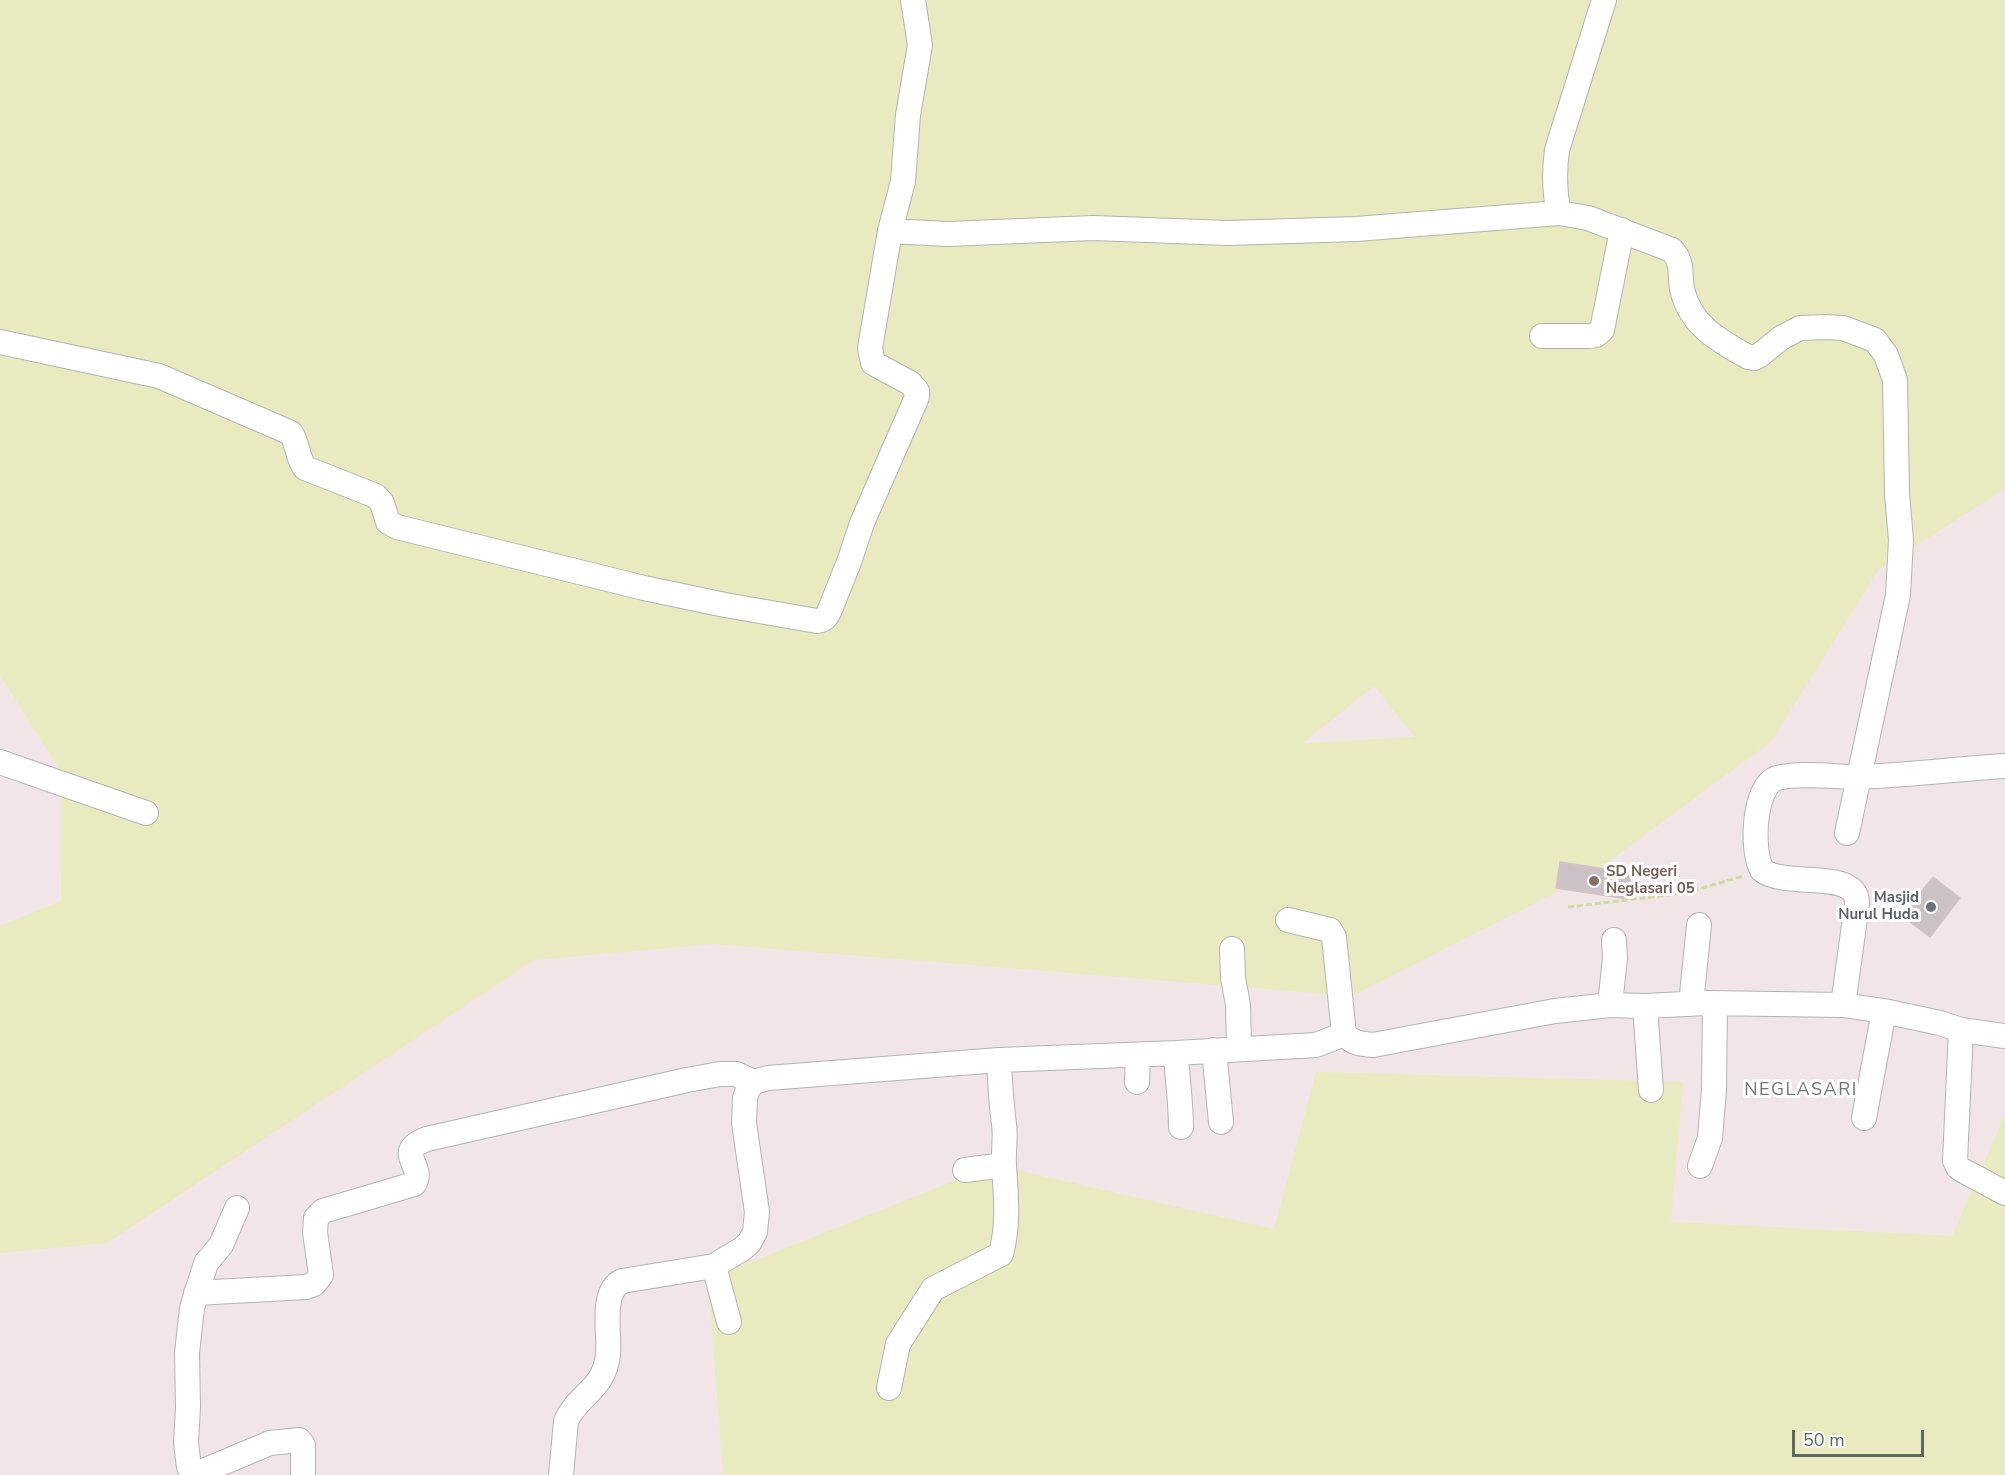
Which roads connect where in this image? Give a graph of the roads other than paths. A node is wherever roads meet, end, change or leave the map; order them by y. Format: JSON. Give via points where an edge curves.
{"nodes":[{"id":1,"x":913,"y":0,"type":"edge"},
{"id":2,"x":1604,"y":0,"type":"edge"},
{"id":3,"x":1559,"y":213,"type":"junction"},
{"id":4,"x":1622,"y":230,"type":"junction"},
{"id":5,"x":890,"y":231,"type":"junction"},
{"id":6,"x":1542,"y":336,"type":"dead end"},
{"id":7,"x":0,"y":342,"type":"edge"},
{"id":8,"x":0,"y":762,"type":"edge"},
{"id":9,"x":2005,"y":766,"type":"edge"},
{"id":10,"x":1859,"y":777,"type":"junction"},
{"id":11,"x":146,"y":813,"type":"dead end"},
{"id":12,"x":1847,"y":833,"type":"dead end"},
{"id":13,"x":1288,"y":920,"type":"dead end"},
{"id":14,"x":1699,"y":925,"type":"dead end"},
{"id":15,"x":1614,"y":940,"type":"dead end"},
{"id":16,"x":1232,"y":949,"type":"dead end"},
{"id":17,"x":1691,"y":1004,"type":"junction"},
{"id":18,"x":1715,"y":1004,"type":"junction"},
{"id":19,"x":1610,"y":1005,"type":"junction"},
{"id":20,"x":1843,"y":1005,"type":"junction"},
{"id":21,"x":1645,"y":1006,"type":"junction"},
{"id":22,"x":1884,"y":1011,"type":"junction"},
{"id":23,"x":1961,"y":1030,"type":"junction"},
{"id":24,"x":1344,"y":1034,"type":"junction"},
{"id":25,"x":2005,"y":1036,"type":"edge"},
{"id":26,"x":1239,"y":1049,"type":"junction"},
{"id":27,"x":1214,"y":1050,"type":"junction"},
{"id":28,"x":1176,"y":1053,"type":"junction"},
{"id":29,"x":1138,"y":1055,"type":"junction"},
{"id":30,"x":999,"y":1060,"type":"junction"},
{"id":31,"x":754,"y":1082,"type":"junction"},
{"id":32,"x":1137,"y":1082,"type":"dead end"},
{"id":33,"x":1651,"y":1090,"type":"dead end"},
{"id":34,"x":1864,"y":1118,"type":"dead end"},
{"id":35,"x":1221,"y":1122,"type":"dead end"},
{"id":36,"x":1181,"y":1127,"type":"dead end"},
{"id":37,"x":1004,"y":1165,"type":"junction"},
{"id":38,"x":1700,"y":1166,"type":"dead end"},
{"id":39,"x":965,"y":1170,"type":"dead end"},
{"id":40,"x":2005,"y":1193,"type":"edge"},
{"id":41,"x":237,"y":1208,"type":"dead end"},
{"id":42,"x":714,"y":1266,"type":"junction"},
{"id":43,"x":196,"y":1293,"type":"junction"},
{"id":44,"x":729,"y":1322,"type":"dead end"},
{"id":45,"x":889,"y":1388,"type":"dead end"},
{"id":46,"x":303,"y":1475,"type":"edge"},
{"id":47,"x":561,"y":1475,"type":"edge"}],
"edges":[{"from":1,"to":5,"type":"street","via":[[920,45],[903,181]]},
{"from":2,"to":3,"type":"street","via":[[1557,150],[1554,194]]},
{"from":3,"to":4,"type":"street"},
{"from":3,"to":5,"type":"street","via":[[1356,229],[1228,233],[1093,228],[948,234]]},
{"from":4,"to":6,"type":"street","via":[[1609,336],[1602,330],[1596,335]]},
{"from":4,"to":10,"type":"street","via":[[1672,250],[1679,258],[1687,306],[1696,322],[1748,357],[1760,355],[1800,328],[1826,327],[1866,335],[1886,355],[1895,380],[1901,540],[1898,595]]},
{"from":5,"to":7,"type":"street","via":[[870,337],[870,356],[880,368],[915,386],[917,397],[862,523],[829,612],[817,621],[644,588],[398,527],[388,522],[376,496],[305,468],[291,433],[159,376]]},
{"from":8,"to":11,"type":"street"},
{"from":9,"to":10,"type":"street"},
{"from":10,"to":12,"type":"street"},
{"from":10,"to":20,"type":"street","via":[[1775,779],[1766,787],[1755,827],[1762,870],[1772,876],[1841,884],[1856,896]]},
{"from":13,"to":24,"type":"street","via":[[1324,928],[1334,937]]},
{"from":14,"to":17,"type":"street"},
{"from":15,"to":19,"type":"street"},
{"from":16,"to":26,"type":"street"},
{"from":17,"to":18,"type":"street"},
{"from":17,"to":21,"type":"street"},
{"from":18,"to":20,"type":"street"},
{"from":18,"to":38,"type":"street","via":[[1711,1129]]},
{"from":19,"to":21,"type":"street"},
{"from":19,"to":24,"type":"street","via":[[1555,1011],[1373,1044],[1359,1044]]},
{"from":20,"to":22,"type":"street"},
{"from":21,"to":33,"type":"street"},
{"from":22,"to":23,"type":"street"},
{"from":22,"to":34,"type":"street"},
{"from":23,"to":25,"type":"street"},
{"from":23,"to":40,"type":"street","via":[[1955,1161],[1962,1170]]},
{"from":24,"to":26,"type":"street","via":[[1316,1045]]},
{"from":26,"to":27,"type":"street"},
{"from":27,"to":28,"type":"street"},
{"from":27,"to":35,"type":"street"},
{"from":28,"to":29,"type":"street"},
{"from":28,"to":36,"type":"street"},
{"from":29,"to":30,"type":"street"},
{"from":29,"to":32,"type":"street"},
{"from":30,"to":31,"type":"street","via":[[786,1076]]},
{"from":30,"to":37,"type":"street"},
{"from":31,"to":42,"type":"street","via":[[745,1098],[744,1116],[757,1212],[755,1232],[742,1250]]},
{"from":31,"to":43,"type":"street","via":[[736,1074],[720,1074],[547,1110],[416,1143],[411,1149],[414,1184],[323,1211],[316,1218],[321,1275],[314,1284]]},
{"from":37,"to":39,"type":"street"},
{"from":37,"to":45,"type":"street","via":[[1007,1218],[1001,1254],[933,1289],[898,1344]]},
{"from":41,"to":43,"type":"street","via":[[221,1245],[206,1263]]},
{"from":42,"to":44,"type":"street"},
{"from":42,"to":47,"type":"street","via":[[616,1284],[608,1300],[608,1356],[604,1371],[566,1420]]},
{"from":43,"to":46,"type":"street","via":[[187,1353],[189,1467],[201,1472],[270,1443],[299,1440],[303,1445]]}]}
